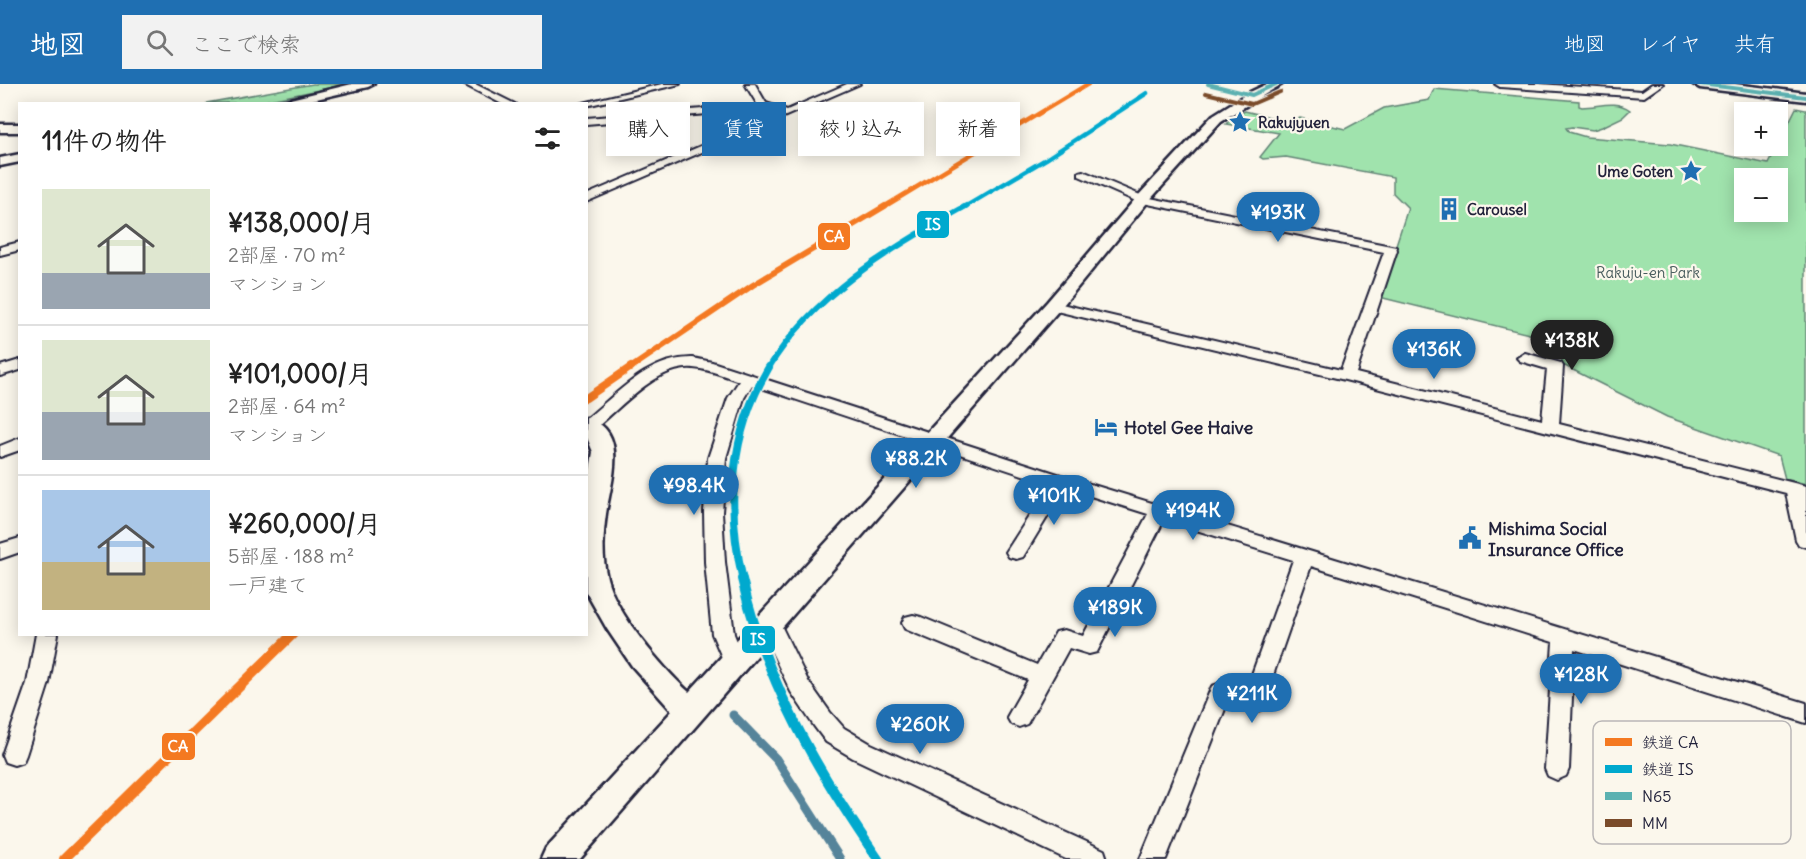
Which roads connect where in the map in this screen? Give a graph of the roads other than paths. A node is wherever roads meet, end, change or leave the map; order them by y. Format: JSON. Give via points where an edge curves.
{"nodes":[{"id":1,"x":368,"y":84,"type":"edge"},
{"id":2,"x":468,"y":84,"type":"edge"},
{"id":3,"x":675,"y":84,"type":"edge"},
{"id":4,"x":750,"y":84,"type":"edge"},
{"id":5,"x":1276,"y":84,"type":"edge"},
{"id":6,"x":1500,"y":84,"type":"edge"},
{"id":7,"x":1658,"y":84,"type":"edge"},
{"id":8,"x":1700,"y":84,"type":"edge"},
{"id":9,"x":1734,"y":84,"type":"edge"},
{"id":10,"x":849,"y":85,"type":"edge"},
{"id":11,"x":1790,"y":94,"type":"junction"},
{"id":12,"x":1806,"y":97,"type":"edge"},
{"id":13,"x":285,"y":102,"type":"edge"},
{"id":14,"x":507,"y":102,"type":"edge"},
{"id":15,"x":588,"y":103,"type":"edge"},
{"id":16,"x":702,"y":112,"type":"edge"},
{"id":17,"x":788,"y":113,"type":"junction"},
{"id":18,"x":588,"y":121,"type":"edge"},
{"id":19,"x":0,"y":128,"type":"edge"},
{"id":20,"x":18,"y":128,"type":"edge"},
{"id":21,"x":18,"y":158,"type":"edge"},
{"id":22,"x":0,"y":162,"type":"edge"},
{"id":23,"x":1083,"y":174,"type":"dead end"},
{"id":24,"x":588,"y":198,"type":"edge"},
{"id":25,"x":1142,"y":200,"type":"junction"},
{"id":26,"x":18,"y":246,"type":"edge"},
{"id":27,"x":0,"y":251,"type":"edge"},
{"id":28,"x":1053,"y":306,"type":"junction"},
{"id":29,"x":1525,"y":358,"type":"dead end"},
{"id":30,"x":18,"y":366,"type":"edge"},
{"id":31,"x":0,"y":371,"type":"edge"},
{"id":32,"x":1347,"y":376,"type":"junction"},
{"id":33,"x":748,"y":378,"type":"junction"},
{"id":34,"x":588,"y":424,"type":"edge"},
{"id":35,"x":1550,"y":427,"type":"junction"},
{"id":36,"x":933,"y":440,"type":"junction"},
{"id":37,"x":18,"y":444,"type":"edge"},
{"id":38,"x":0,"y":452,"type":"edge"},
{"id":39,"x":1061,"y":481,"type":"junction"},
{"id":40,"x":1800,"y":490,"type":"edge"},
{"id":41,"x":1159,"y":511,"type":"junction"},
{"id":42,"x":1806,"y":540,"type":"edge"},
{"id":43,"x":18,"y":545,"type":"edge"},
{"id":44,"x":0,"y":552,"type":"edge"},
{"id":45,"x":1016,"y":552,"type":"dead end"},
{"id":46,"x":1304,"y":557,"type":"junction"},
{"id":47,"x":769,"y":623,"type":"junction"},
{"id":48,"x":913,"y":623,"type":"dead end"},
{"id":49,"x":46,"y":636,"type":"edge"},
{"id":50,"x":1564,"y":638,"type":"junction"},
{"id":51,"x":734,"y":661,"type":"junction"},
{"id":52,"x":1042,"y":676,"type":"junction"},
{"id":53,"x":691,"y":709,"type":"junction"},
{"id":54,"x":1806,"y":713,"type":"edge"},
{"id":55,"x":1019,"y":717,"type":"dead end"},
{"id":56,"x":14,"y":755,"type":"dead end"},
{"id":57,"x":1557,"y":769,"type":"dead end"},
{"id":58,"x":558,"y":859,"type":"edge"},
{"id":59,"x":1094,"y":859,"type":"edge"},
{"id":60,"x":1153,"y":859,"type":"edge"}],
"edges":[{"from":1,"to":13,"type":"street"},
{"from":2,"to":14,"type":"street"},
{"from":3,"to":15,"type":"street"},
{"from":4,"to":17,"type":"street","via":[[762,105]]},
{"from":5,"to":25,"type":"street","via":[[1217,117]]},
{"from":6,"to":7,"type":"street","via":[[1644,94]]},
{"from":8,"to":11,"type":"main road"},
{"from":9,"to":11,"type":"street"},
{"from":10,"to":17,"type":"street"},
{"from":11,"to":12,"type":"main road"},
{"from":16,"to":18,"type":"street"},
{"from":17,"to":24,"type":"street"},
{"from":19,"to":20,"type":"street"},
{"from":21,"to":22,"type":"street"},
{"from":23,"to":25,"type":"street"},
{"from":25,"to":28,"type":"street"},
{"from":25,"to":32,"type":"street","via":[[1391,250]]},
{"from":26,"to":27,"type":"street"},
{"from":28,"to":32,"type":"street"},
{"from":28,"to":36,"type":"street"},
{"from":29,"to":35,"type":"street","via":[[1556,366]]},
{"from":30,"to":31,"type":"street"},
{"from":32,"to":35,"type":"street"},
{"from":33,"to":34,"type":"street","via":[[707,364],[664,366]]},
{"from":33,"to":36,"type":"street"},
{"from":33,"to":51,"type":"street","via":[[736,398],[717,458],[713,512],[723,634]]},
{"from":34,"to":53,"type":"street","via":[[604,446],[605,472],[592,537],[594,578],[602,598],[636,650],[675,698]]},
{"from":35,"to":40,"type":"street"},
{"from":36,"to":39,"type":"street"},
{"from":36,"to":47,"type":"street"},
{"from":37,"to":38,"type":"street"},
{"from":39,"to":41,"type":"street"},
{"from":39,"to":45,"type":"street"},
{"from":40,"to":42,"type":"street"},
{"from":41,"to":46,"type":"street"},
{"from":41,"to":52,"type":"street","via":[[1089,646],[1064,638]]},
{"from":43,"to":44,"type":"street"},
{"from":46,"to":50,"type":"street"},
{"from":46,"to":60,"type":"street","via":[[1252,703],[1220,692]]},
{"from":47,"to":51,"type":"street"},
{"from":47,"to":59,"type":"street","via":[[799,686],[835,735],[862,752]]},
{"from":48,"to":52,"type":"street"},
{"from":49,"to":56,"type":"street","via":[[38,683]]},
{"from":50,"to":54,"type":"street"},
{"from":50,"to":57,"type":"street"},
{"from":51,"to":53,"type":"street"},
{"from":52,"to":55,"type":"street"},
{"from":53,"to":58,"type":"street"}]}
